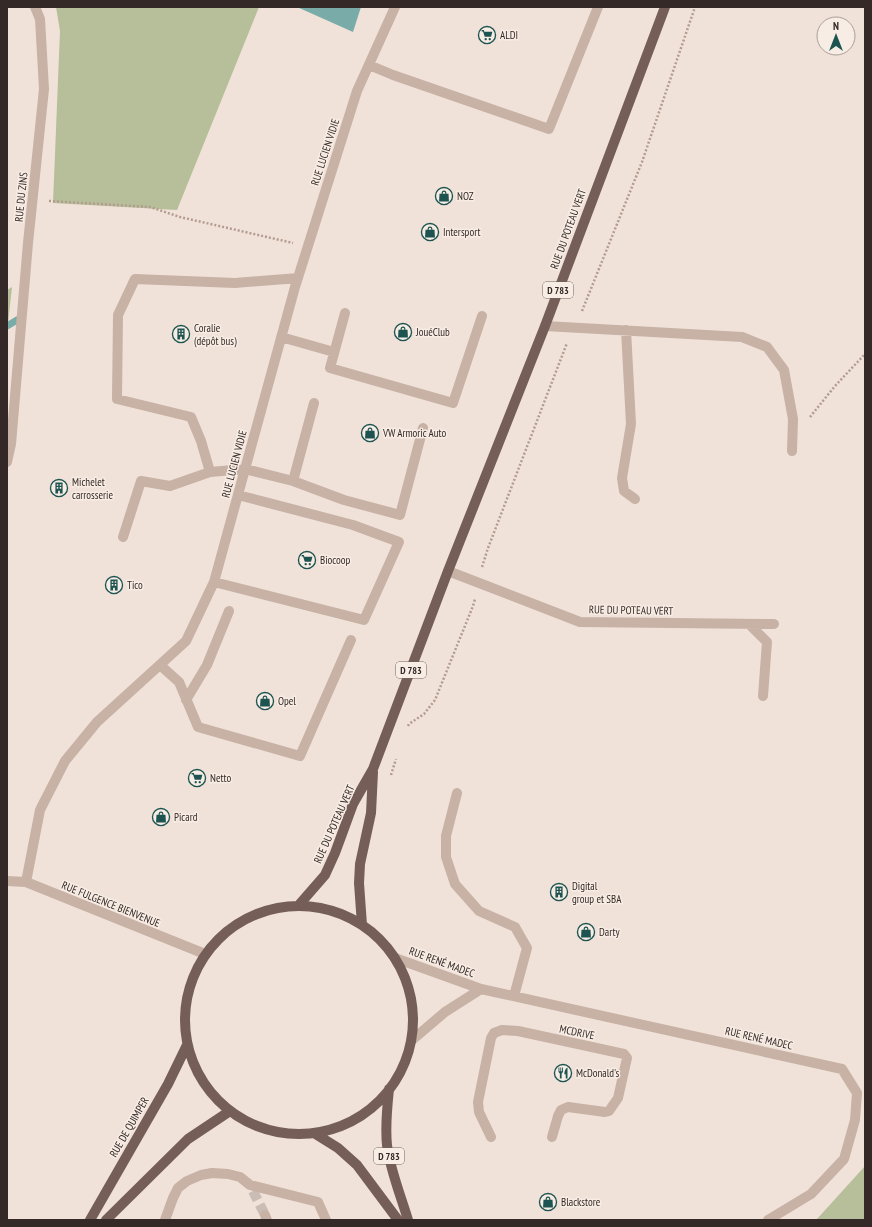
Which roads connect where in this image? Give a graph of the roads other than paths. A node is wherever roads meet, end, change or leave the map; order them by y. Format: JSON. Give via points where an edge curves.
{"nodes":[{"id":1,"x":35,"y":7,"type":"edge"},
{"id":2,"x":395,"y":7,"type":"edge"},
{"id":3,"x":598,"y":7,"type":"edge"},
{"id":4,"x":665,"y":7,"type":"edge"},
{"id":5,"x":369,"y":65,"type":"junction"},
{"id":6,"x":298,"y":278,"type":"junction"},
{"id":7,"x":345,"y":313,"type":"dead end"},
{"id":8,"x":482,"y":316,"type":"dead end"},
{"id":9,"x":545,"y":326,"type":"junction"},
{"id":10,"x":626,"y":330,"type":"junction"},
{"id":11,"x":281,"y":337,"type":"junction"},
{"id":12,"x":334,"y":352,"type":"junction"},
{"id":13,"x":314,"y":403,"type":"dead end"},
{"id":14,"x":423,"y":428,"type":"dead end"},
{"id":15,"x":792,"y":451,"type":"dead end"},
{"id":16,"x":7,"y":462,"type":"edge"},
{"id":17,"x":245,"y":469,"type":"junction"},
{"id":18,"x":210,"y":472,"type":"junction"},
{"id":19,"x":293,"y":481,"type":"junction"},
{"id":20,"x":238,"y":495,"type":"junction"},
{"id":21,"x":635,"y":499,"type":"dead end"},
{"id":22,"x":123,"y":538,"type":"dead end"},
{"id":23,"x":448,"y":571,"type":"junction"},
{"id":24,"x":214,"y":582,"type":"junction"},
{"id":25,"x":229,"y":611,"type":"dead end"},
{"id":26,"x":750,"y":624,"type":"junction"},
{"id":27,"x":774,"y":624,"type":"dead end"},
{"id":28,"x":351,"y":640,"type":"dead end"},
{"id":29,"x":160,"y":665,"type":"junction"},
{"id":30,"x":763,"y":696,"type":"dead end"},
{"id":31,"x":186,"y":700,"type":"junction"},
{"id":32,"x":373,"y":769,"type":"junction"},
{"id":33,"x":457,"y":793,"type":"dead end"},
{"id":34,"x":7,"y":881,"type":"edge"},
{"id":35,"x":26,"y":882,"type":"junction"},
{"id":36,"x":298,"y":906,"type":"junction"},
{"id":37,"x":362,"y":925,"type":"junction"},
{"id":38,"x":205,"y":954,"type":"junction"},
{"id":39,"x":394,"y":958,"type":"junction"},
{"id":40,"x":481,"y":989,"type":"junction"},
{"id":41,"x":514,"y":996,"type":"junction"},
{"id":42,"x":411,"y":1041,"type":"junction"},
{"id":43,"x":187,"y":1045,"type":"junction"},
{"id":44,"x":389,"y":1089,"type":"junction"},
{"id":45,"x":230,"y":1111,"type":"junction"},
{"id":46,"x":314,"y":1133,"type":"junction"},
{"id":47,"x":491,"y":1137,"type":"dead end"},
{"id":48,"x":552,"y":1137,"type":"dead end"},
{"id":49,"x":90,"y":1220,"type":"edge"},
{"id":50,"x":106,"y":1220,"type":"edge"},
{"id":51,"x":165,"y":1220,"type":"edge"},
{"id":52,"x":326,"y":1220,"type":"edge"},
{"id":53,"x":398,"y":1220,"type":"edge"},
{"id":54,"x":408,"y":1220,"type":"edge"},
{"id":55,"x":768,"y":1220,"type":"edge"}],
"edges":[{"from":1,"to":16,"type":"street","name":"RUE DU ZINS","via":[[40,19],[44,89],[11,444]]},
{"from":2,"to":5,"type":"street","name":"RUE LUCIEN VIDIE"},
{"from":3,"to":5,"type":"street","via":[[549,129]]},
{"from":4,"to":9,"type":"main road","name":"RUE DU POTEAU VERT","number":"D 783"},
{"from":5,"to":6,"type":"street","name":"RUE LUCIEN VIDIE","via":[[357,91]]},
{"from":6,"to":11,"type":"street","name":"RUE LUCIEN VIDIE"},
{"from":6,"to":18,"type":"street","via":[[235,283],[134,279],[118,314],[116,399],[191,417]]},
{"from":7,"to":12,"type":"street"},
{"from":8,"to":12,"type":"street","via":[[454,402],[330,368]]},
{"from":9,"to":10,"type":"street"},
{"from":9,"to":23,"type":"main road","name":"RUE DU POTEAU VERT","number":"D 783"},
{"from":10,"to":15,"type":"street","via":[[742,336],[767,347],[784,370],[793,419]]},
{"from":10,"to":21,"type":"street","via":[[631,424],[622,478],[624,491]]},
{"from":11,"to":12,"type":"street"},
{"from":11,"to":17,"type":"street","name":"RUE LUCIEN VIDIE"},
{"from":13,"to":19,"type":"street"},
{"from":14,"to":19,"type":"street","via":[[400,516],[344,500]]},
{"from":17,"to":18,"type":"street"},
{"from":17,"to":19,"type":"street"},
{"from":17,"to":20,"type":"street","name":"RUE LUCIEN VIDIE"},
{"from":18,"to":22,"type":"street","via":[[170,486],[141,481]]},
{"from":20,"to":24,"type":"street","name":"RUE LUCIEN VIDIE"},
{"from":20,"to":24,"type":"street","via":[[353,525],[399,542],[364,620]]},
{"from":23,"to":26,"type":"street","name":"RUE DU POTEAU VERT","via":[[580,622]]},
{"from":23,"to":32,"type":"main road","name":"RUE DU POTEAU VERT","number":"D 783"},
{"from":24,"to":29,"type":"street","name":"RUE LUCIEN VIDIE","via":[[186,641]]},
{"from":25,"to":31,"type":"street","via":[[207,666]]},
{"from":26,"to":27,"type":"street","name":"RUE DU POTEAU VERT"},
{"from":26,"to":30,"type":"street","via":[[768,642]]},
{"from":28,"to":31,"type":"street","via":[[300,756],[198,728]]},
{"from":29,"to":31,"type":"street","via":[[179,682]]},
{"from":29,"to":35,"type":"street","name":"RUE LUCIEN VIDIE","via":[[97,722],[65,761],[40,810]]},
{"from":32,"to":36,"type":"main road","name":"RUE DU POTEAU VERT","number":"D 783","via":[[353,804],[325,875]]},
{"from":32,"to":37,"type":"main road","name":"RUE DU POTEAU VERT","number":"D 783","via":[[371,813],[360,864]]},
{"from":33,"to":41,"type":"street","via":[[446,836],[446,857],[456,884],[479,911],[515,927],[527,948]]},
{"from":34,"to":35,"type":"street","name":"RUE FULGENCE BIENVENUE"},
{"from":35,"to":38,"type":"street","name":"RUE FULGENCE BIENVENUE"},
{"from":36,"to":37,"type":"main road","via":[[331,910]]},
{"from":36,"to":38,"type":"main road","via":[[271,909],[246,919],[223,934]]},
{"from":37,"to":39,"type":"main road","via":[[380,940]]},
{"from":38,"to":43,"type":"main road","via":[[186,997],[184,1021]]},
{"from":39,"to":40,"type":"street","name":"RUE RENÉ MADEC"},
{"from":39,"to":42,"type":"main road","via":[[405,977],[411,998]]},
{"from":40,"to":41,"type":"street","name":"RUE RENÉ MADEC"},
{"from":40,"to":42,"type":"street","name":"RUE RENÉ MADEC","via":[[445,1012]]},
{"from":41,"to":55,"type":"street","name":"RUE RENÉ MADEC","via":[[842,1069],[857,1093],[855,1120],[844,1159],[811,1194]]},
{"from":42,"to":44,"type":"main road","via":[[399,1074]]},
{"from":43,"to":45,"type":"main road","via":[[195,1068],[207,1088]]},
{"from":43,"to":49,"type":"main road","name":"RUE DE QUIMPER","via":[[168,1084]]},
{"from":44,"to":46,"type":"main road","via":[[374,1105],[356,1118],[336,1128]]},
{"from":44,"to":54,"type":"main road","number":"D 783","via":[[386,1116],[389,1158]]},
{"from":45,"to":46,"type":"main road","via":[[256,1125],[284,1133]]},
{"from":45,"to":50,"type":"main road","via":[[188,1139]]},
{"from":46,"to":53,"type":"main road","number":"D 783","via":[[338,1148],[357,1165]]},
{"from":47,"to":48,"type":"street","name":"MCDRIVE","via":[[479,1112],[478,1102],[494,1033],[502,1030],[518,1031],[624,1054],[627,1058],[618,1098],[609,1112],[568,1107],[561,1110]]},
{"from":51,"to":52,"type":"street","via":[[178,1188],[187,1181],[212,1173],[240,1177],[252,1188],[318,1202]]}]}
